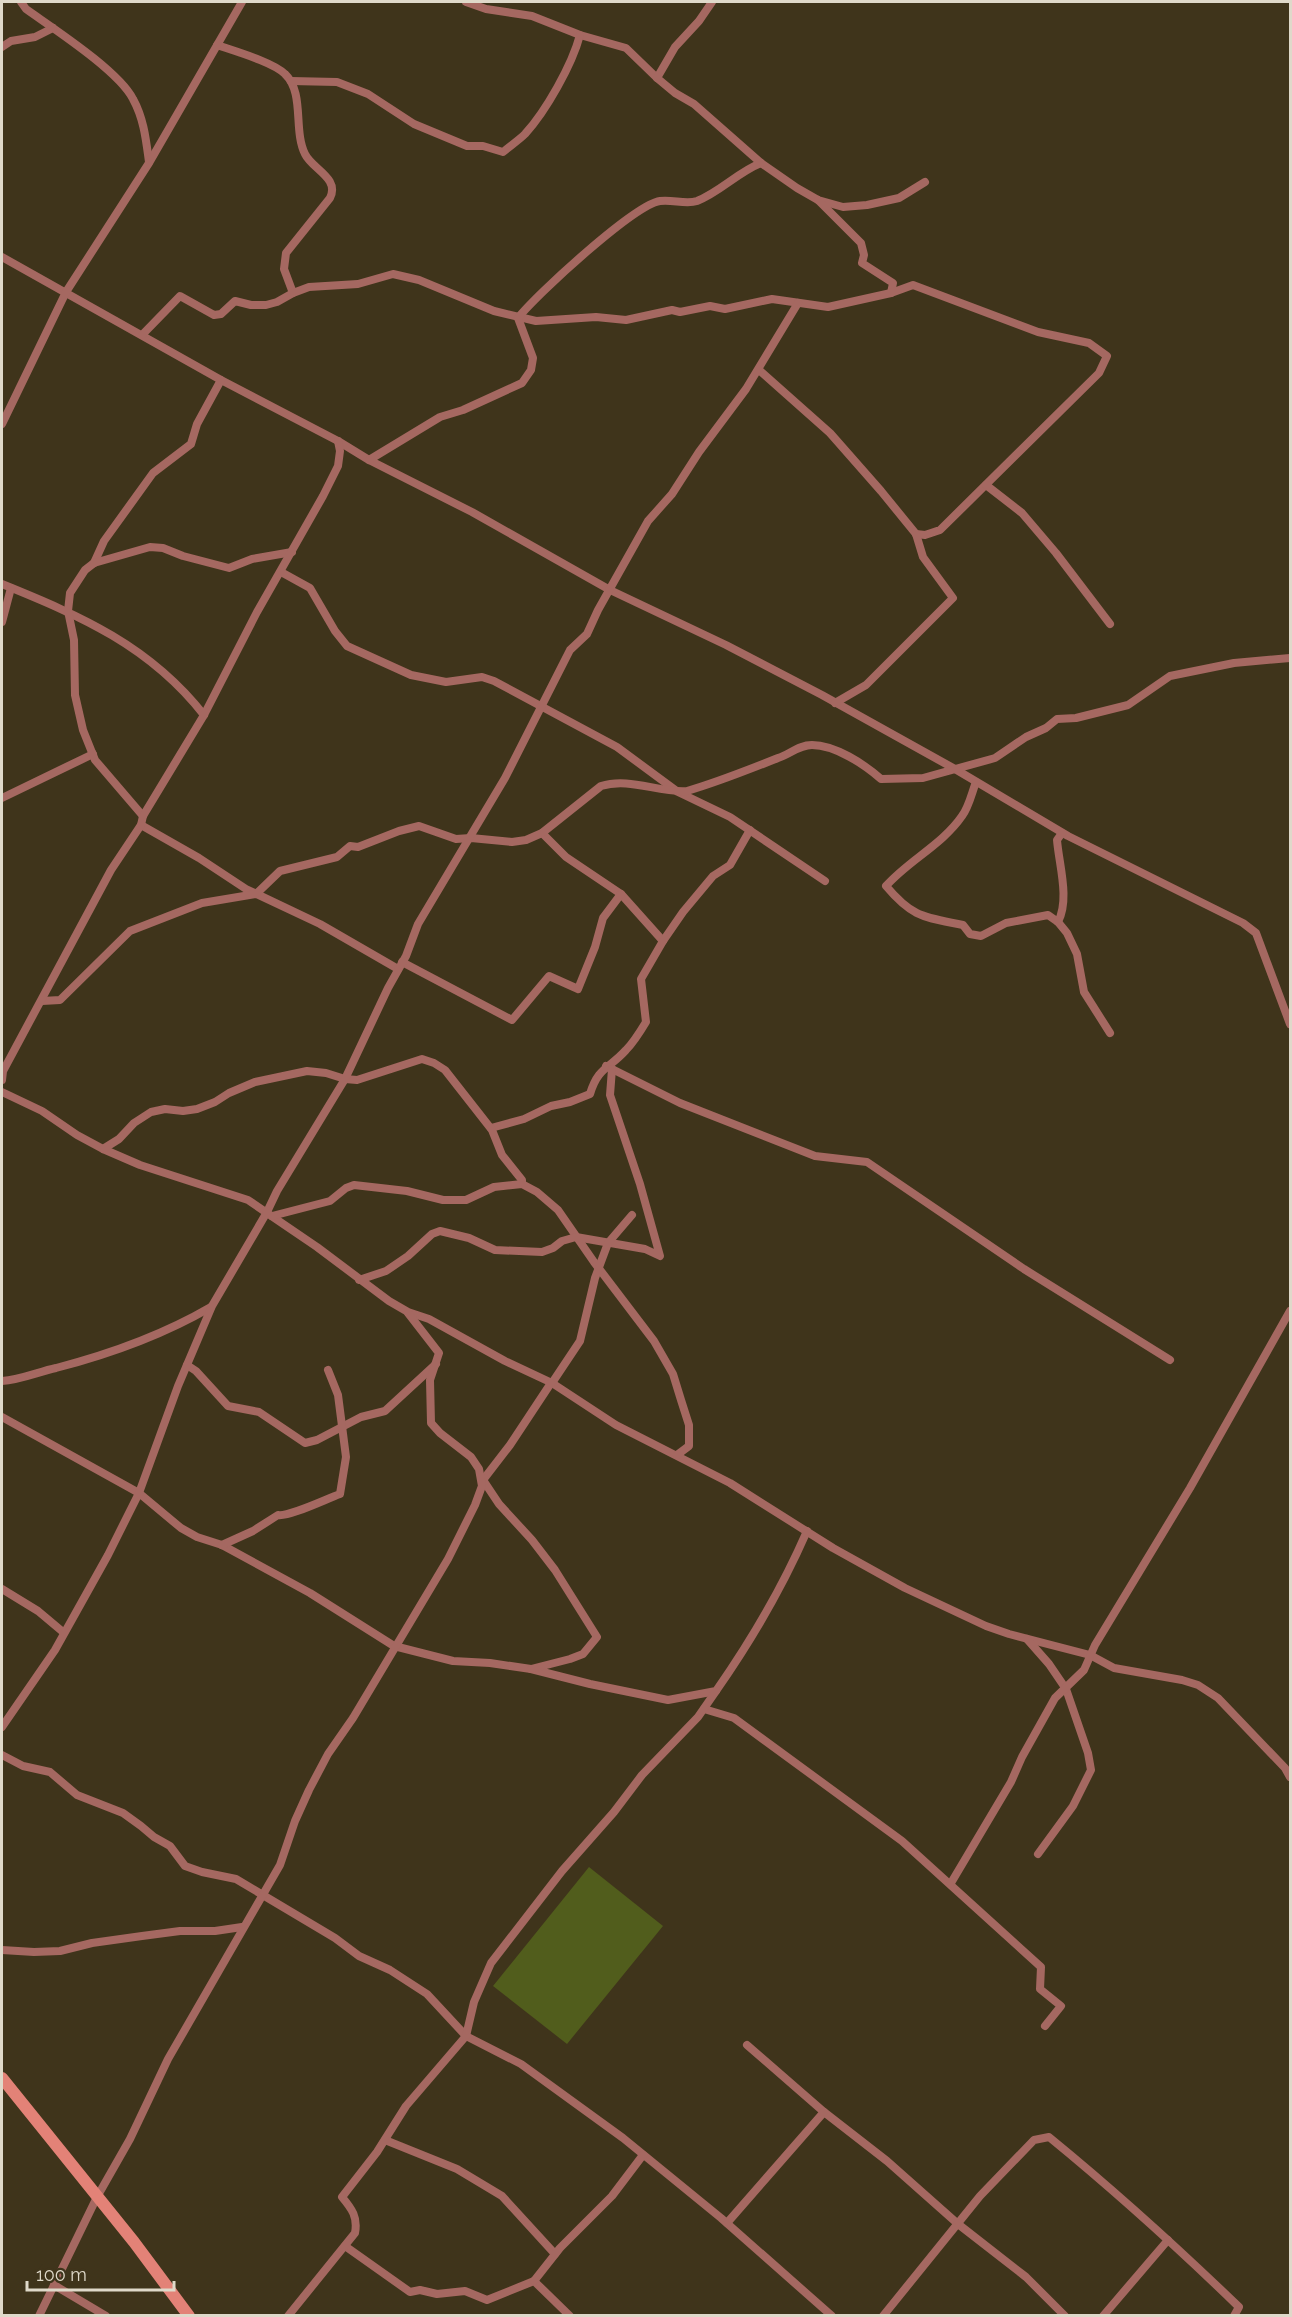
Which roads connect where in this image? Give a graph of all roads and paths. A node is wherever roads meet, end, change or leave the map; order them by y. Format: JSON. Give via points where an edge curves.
{"nodes":[{"id":1,"x":21,"y":2,"type":"edge"},
{"id":2,"x":242,"y":2,"type":"edge"},
{"id":3,"x":466,"y":2,"type":"edge"},
{"id":4,"x":711,"y":2,"type":"edge"},
{"id":5,"x":52,"y":28,"type":"junction"},
{"id":6,"x":580,"y":35,"type":"junction"},
{"id":7,"x":217,"y":45,"type":"junction"},
{"id":8,"x":2,"y":47,"type":"edge"},
{"id":9,"x":657,"y":78,"type":"junction"},
{"id":10,"x":291,"y":81,"type":"junction"},
{"id":11,"x":149,"y":163,"type":"junction"},
{"id":12,"x":761,"y":164,"type":"junction"},
{"id":13,"x":925,"y":182,"type":"dead end"},
{"id":14,"x":818,"y":200,"type":"junction"},
{"id":15,"x":2,"y":256,"type":"edge"},
{"id":16,"x":66,"y":292,"type":"junction"},
{"id":17,"x":293,"y":293,"type":"junction"},
{"id":18,"x":891,"y":293,"type":"junction"},
{"id":19,"x":798,"y":303,"type":"junction"},
{"id":20,"x":518,"y":318,"type":"junction"},
{"id":21,"x":143,"y":334,"type":"junction"},
{"id":22,"x":759,"y":370,"type":"junction"},
{"id":23,"x":221,"y":380,"type":"junction"},
{"id":24,"x":2,"y":424,"type":"edge"},
{"id":25,"x":338,"y":441,"type":"junction"},
{"id":26,"x":369,"y":460,"type":"junction"},
{"id":27,"x":986,"y":485,"type":"junction"},
{"id":28,"x":916,"y":534,"type":"junction"},
{"id":29,"x":292,"y":552,"type":"junction"},
{"id":30,"x":94,"y":562,"type":"junction"},
{"id":31,"x":280,"y":572,"type":"junction"},
{"id":32,"x":2,"y":584,"type":"edge"},
{"id":33,"x":11,"y":588,"type":"junction"},
{"id":34,"x":610,"y":590,"type":"junction"},
{"id":35,"x":68,"y":612,"type":"junction"},
{"id":36,"x":2,"y":622,"type":"edge"},
{"id":37,"x":1110,"y":624,"type":"dead end"},
{"id":38,"x":1290,"y":658,"type":"edge"},
{"id":39,"x":835,"y":703,"type":"junction"},
{"id":40,"x":543,"y":706,"type":"junction"},
{"id":41,"x":204,"y":715,"type":"junction"},
{"id":42,"x":93,"y":754,"type":"junction"},
{"id":43,"x":955,"y":769,"type":"junction"},
{"id":44,"x":976,"y":782,"type":"junction"},
{"id":45,"x":678,"y":792,"type":"junction"},
{"id":46,"x":2,"y":798,"type":"edge"},
{"id":47,"x":142,"y":821,"type":"junction"},
{"id":48,"x":750,"y":830,"type":"junction"},
{"id":49,"x":1062,"y":832,"type":"junction"},
{"id":50,"x":542,"y":833,"type":"junction"},
{"id":51,"x":471,"y":838,"type":"junction"},
{"id":52,"x":825,"y":881,"type":"dead end"},
{"id":53,"x":256,"y":894,"type":"junction"},
{"id":54,"x":621,"y":894,"type":"junction"},
{"id":55,"x":1058,"y":922,"type":"junction"},
{"id":56,"x":663,"y":941,"type":"junction"},
{"id":57,"x":400,"y":965,"type":"junction"},
{"id":58,"x":42,"y":1000,"type":"junction"},
{"id":59,"x":1290,"y":1024,"type":"edge"},
{"id":60,"x":1110,"y":1033,"type":"dead end"},
{"id":61,"x":2,"y":1061,"type":"edge"},
{"id":62,"x":609,"y":1068,"type":"junction"},
{"id":63,"x":2,"y":1076,"type":"edge"},
{"id":64,"x":345,"y":1079,"type":"junction"},
{"id":65,"x":2,"y":1092,"type":"edge"},
{"id":66,"x":490,"y":1128,"type":"junction"},
{"id":67,"x":103,"y":1149,"type":"junction"},
{"id":68,"x":522,"y":1184,"type":"junction"},
{"id":69,"x":269,"y":1214,"type":"junction"},
{"id":70,"x":632,"y":1215,"type":"dead end"},
{"id":71,"x":576,"y":1237,"type":"junction"},
{"id":72,"x":609,"y":1243,"type":"junction"},
{"id":73,"x":599,"y":1268,"type":"junction"},
{"id":74,"x":359,"y":1280,"type":"junction"},
{"id":75,"x":212,"y":1306,"type":"junction"},
{"id":76,"x":1290,"y":1311,"type":"edge"},
{"id":77,"x":408,"y":1312,"type":"junction"},
{"id":78,"x":1170,"y":1360,"type":"dead end"},
{"id":79,"x":438,"y":1361,"type":"junction"},
{"id":80,"x":187,"y":1365,"type":"junction"},
{"id":81,"x":328,"y":1370,"type":"dead end"},
{"id":82,"x":2,"y":1382,"type":"edge"},
{"id":83,"x":551,"y":1383,"type":"junction"},
{"id":84,"x":2,"y":1417,"type":"edge"},
{"id":85,"x":343,"y":1426,"type":"junction"},
{"id":86,"x":677,"y":1455,"type":"junction"},
{"id":87,"x":483,"y":1480,"type":"junction"},
{"id":88,"x":139,"y":1493,"type":"junction"},
{"id":89,"x":807,"y":1531,"type":"junction"},
{"id":90,"x":222,"y":1545,"type":"junction"},
{"id":91,"x":2,"y":1588,"type":"edge"},
{"id":92,"x":63,"y":1632,"type":"junction"},
{"id":93,"x":1027,"y":1639,"type":"junction"},
{"id":94,"x":394,"y":1646,"type":"junction"},
{"id":95,"x":1090,"y":1654,"type":"junction"},
{"id":96,"x":531,"y":1670,"type":"junction"},
{"id":97,"x":1066,"y":1689,"type":"junction"},
{"id":98,"x":716,"y":1691,"type":"junction"},
{"id":99,"x":704,"y":1708,"type":"junction"},
{"id":100,"x":2,"y":1727,"type":"edge"},
{"id":101,"x":2,"y":1755,"type":"edge"},
{"id":102,"x":1290,"y":1777,"type":"edge"},
{"id":103,"x":1038,"y":1854,"type":"dead end"},
{"id":104,"x":951,"y":1883,"type":"junction"},
{"id":105,"x":261,"y":1896,"type":"junction"},
{"id":106,"x":242,"y":1927,"type":"junction"},
{"id":107,"x":2,"y":1950,"type":"edge"},
{"id":108,"x":1045,"y":2026,"type":"dead end"},
{"id":109,"x":466,"y":2036,"type":"junction"},
{"id":110,"x":747,"y":2045,"type":"dead end"},
{"id":111,"x":2,"y":2078,"type":"edge"},
{"id":112,"x":824,"y":2112,"type":"junction"},
{"id":113,"x":385,"y":2140,"type":"junction"},
{"id":114,"x":643,"y":2155,"type":"junction"},
{"id":115,"x":97,"y":2197,"type":"junction"},
{"id":116,"x":727,"y":2223,"type":"junction"},
{"id":117,"x":958,"y":2224,"type":"junction"},
{"id":118,"x":1168,"y":2240,"type":"junction"},
{"id":119,"x":345,"y":2246,"type":"junction"},
{"id":120,"x":555,"y":2254,"type":"junction"},
{"id":121,"x":534,"y":2281,"type":"junction"},
{"id":122,"x":54,"y":2285,"type":"junction"},
{"id":123,"x":39,"y":2316,"type":"edge"},
{"id":124,"x":106,"y":2316,"type":"edge"},
{"id":125,"x":189,"y":2316,"type":"edge"},
{"id":126,"x":288,"y":2316,"type":"edge"},
{"id":127,"x":570,"y":2316,"type":"edge"},
{"id":128,"x":832,"y":2316,"type":"edge"},
{"id":129,"x":883,"y":2316,"type":"edge"},
{"id":130,"x":1065,"y":2316,"type":"edge"},
{"id":131,"x":1103,"y":2316,"type":"edge"},
{"id":132,"x":1234,"y":2316,"type":"edge"}],
"edges":[{"from":1,"to":5,"type":"street"},
{"from":2,"to":7,"type":"street"},
{"from":3,"to":6,"type":"street","via":[[532,16]]},
{"from":4,"to":9,"type":"street","via":[[675,47]]},
{"from":5,"to":8,"type":"street","via":[[35,38],[11,41]]},
{"from":5,"to":11,"type":"street","via":[[124,85],[138,109]]},
{"from":6,"to":9,"type":"street","via":[[626,48]]},
{"from":6,"to":10,"type":"street","via":[[576,51],[543,111],[524,135],[503,152],[467,146],[337,82]]},
{"from":7,"to":10,"type":"street","via":[[284,72]]},
{"from":7,"to":11,"type":"street"},
{"from":9,"to":12,"type":"street","via":[[694,104]]},
{"from":10,"to":17,"type":"street","via":[[305,154],[330,181],[333,192],[286,253],[284,269]]},
{"from":11,"to":16,"type":"street"},
{"from":12,"to":14,"type":"street"},
{"from":12,"to":20,"type":"street","via":[[748,168],[696,202],[660,201],[643,208],[570,266]]},
{"from":13,"to":14,"type":"street","via":[[899,198],[867,205],[843,207]]},
{"from":14,"to":18,"type":"street","via":[[861,243],[862,263],[893,283]]},
{"from":15,"to":16,"type":"street"},
{"from":16,"to":21,"type":"street"},
{"from":16,"to":24,"type":"street"},
{"from":17,"to":20,"type":"street","via":[[309,287],[358,284],[393,274]]},
{"from":17,"to":21,"type":"street","via":[[266,305],[235,301],[221,315],[180,296]]},
{"from":18,"to":19,"type":"street","via":[[828,306]]},
{"from":18,"to":27,"type":"street","via":[[913,285],[1038,332],[1089,343],[1107,356],[1099,373]]},
{"from":19,"to":20,"type":"street","via":[[772,299],[724,309],[710,306],[672,310],[626,320]]},
{"from":19,"to":22,"type":"street"},
{"from":20,"to":26,"type":"street","via":[[533,358],[531,370],[522,383],[440,417]]},
{"from":21,"to":23,"type":"street"},
{"from":22,"to":28,"type":"street","via":[[830,433]]},
{"from":22,"to":34,"type":"street","via":[[672,494],[648,521]]},
{"from":23,"to":25,"type":"street"},
{"from":23,"to":30,"type":"street","via":[[197,424],[191,444],[153,473],[104,541]]},
{"from":25,"to":26,"type":"street"},
{"from":25,"to":29,"type":"street","via":[[336,472]]},
{"from":26,"to":34,"type":"street","via":[[472,512]]},
{"from":27,"to":28,"type":"street","via":[[940,530]]},
{"from":27,"to":37,"type":"street","via":[[1022,513]]},
{"from":28,"to":39,"type":"street","via":[[923,557],[953,598],[866,685]]},
{"from":29,"to":30,"type":"street","via":[[252,559],[229,568],[159,547]]},
{"from":29,"to":31,"type":"street"},
{"from":30,"to":35,"type":"street","via":[[70,594]]},
{"from":31,"to":40,"type":"street","via":[[310,588],[341,640],[353,649],[397,670],[429,679],[446,682],[488,678]]},
{"from":31,"to":41,"type":"street"},
{"from":32,"to":33,"type":"street"},
{"from":33,"to":35,"type":"street"},
{"from":33,"to":36,"type":"street"},
{"from":34,"to":39,"type":"street"},
{"from":34,"to":40,"type":"street","via":[[587,634],[570,650]]},
{"from":35,"to":41,"type":"street","via":[[136,648],[171,677]]},
{"from":35,"to":42,"type":"street","via":[[74,640],[75,695]]},
{"from":38,"to":43,"type":"street","via":[[1234,663],[1170,676],[1128,705],[1058,720],[995,758]]},
{"from":39,"to":43,"type":"street"},
{"from":40,"to":45,"type":"street","via":[[617,747]]},
{"from":40,"to":51,"type":"street"},
{"from":41,"to":47,"type":"street"},
{"from":42,"to":46,"type":"street"},
{"from":42,"to":47,"type":"street"},
{"from":43,"to":44,"type":"street"},
{"from":43,"to":45,"type":"street","via":[[923,778],[881,779],[868,768],[815,745]]},
{"from":44,"to":49,"type":"street"},
{"from":44,"to":55,"type":"street","via":[[963,815],[945,836],[886,886],[901,904],[918,915],[963,925],[970,934],[981,936],[1006,923],[1048,915]]},
{"from":45,"to":48,"type":"street"},
{"from":45,"to":50,"type":"street","via":[[632,783],[609,784],[590,793]]},
{"from":47,"to":53,"type":"street"},
{"from":47,"to":58,"type":"street","via":[[111,870]]},
{"from":48,"to":52,"type":"street"},
{"from":48,"to":56,"type":"street","via":[[730,864],[713,876]]},
{"from":49,"to":55,"type":"street","via":[[1057,840],[1063,881]]},
{"from":49,"to":59,"type":"street","via":[[1251,928]]},
{"from":50,"to":51,"type":"street","via":[[512,842]]},
{"from":50,"to":54,"type":"street","via":[[566,857]]},
{"from":51,"to":53,"type":"street","via":[[448,838],[426,827],[409,828],[358,847],[350,846],[337,857],[280,871]]},
{"from":51,"to":57,"type":"street","via":[[418,924]]},
{"from":53,"to":57,"type":"street"},
{"from":53,"to":58,"type":"street","via":[[202,903],[130,931],[60,1000]]},
{"from":54,"to":56,"type":"street"},
{"from":54,"to":57,"type":"street","via":[[603,918],[578,989],[549,976],[512,1020]]},
{"from":55,"to":60,"type":"street","via":[[1077,954],[1084,992]]},
{"from":56,"to":62,"type":"street","via":[[641,979],[646,1022]]},
{"from":57,"to":64,"type":"street"},
{"from":58,"to":63,"type":"street"},
{"from":61,"to":63,"type":"street"},
{"from":62,"to":66,"type":"street","via":[[595,1079],[590,1094]]},
{"from":62,"to":72,"type":"street","via":[[610,1095],[660,1256],[645,1249]]},
{"from":62,"to":78,"type":"street","via":[[680,1103],[815,1156],[867,1162],[1024,1269]]},
{"from":64,"to":66,"type":"street","via":[[357,1080],[428,1060],[445,1070]]},
{"from":64,"to":67,"type":"street","via":[[307,1071],[255,1082],[197,1109],[150,1112]]},
{"from":64,"to":69,"type":"street","via":[[277,1191]]},
{"from":65,"to":67,"type":"street","via":[[42,1111]]},
{"from":66,"to":68,"type":"street"},
{"from":67,"to":69,"type":"street","via":[[248,1200]]},
{"from":68,"to":69,"type":"street","via":[[494,1187],[466,1200],[443,1200],[354,1185],[330,1201]]},
{"from":68,"to":71,"type":"street","via":[[558,1210]]},
{"from":69,"to":74,"type":"street"},
{"from":69,"to":75,"type":"street"},
{"from":70,"to":72,"type":"street"},
{"from":71,"to":72,"type":"street"},
{"from":71,"to":73,"type":"street"},
{"from":71,"to":74,"type":"street","via":[[542,1252],[526,1252],[495,1250],[470,1238],[440,1231],[386,1271]]},
{"from":72,"to":73,"type":"street"},
{"from":73,"to":83,"type":"street","via":[[579,1341]]},
{"from":73,"to":86,"type":"street","via":[[654,1341],[673,1374],[689,1425],[689,1446]]},
{"from":74,"to":77,"type":"street"},
{"from":75,"to":80,"type":"street"},
{"from":75,"to":82,"type":"street","via":[[116,1350]]},
{"from":76,"to":95,"type":"street"},
{"from":77,"to":79,"type":"street","via":[[438,1349]]},
{"from":77,"to":83,"type":"street","via":[[429,1319]]},
{"from":79,"to":85,"type":"street","via":[[385,1411]]},
{"from":79,"to":87,"type":"street","via":[[430,1380],[430,1423],[471,1457]]},
{"from":80,"to":85,"type":"street","via":[[228,1406],[259,1412],[300,1442],[309,1443]]},
{"from":80,"to":88,"type":"street"},
{"from":81,"to":85,"type":"street","via":[[338,1395]]},
{"from":83,"to":86,"type":"street","via":[[616,1425]]},
{"from":83,"to":87,"type":"street"},
{"from":84,"to":88,"type":"street"},
{"from":85,"to":90,"type":"street","via":[[346,1457],[340,1494],[285,1516],[278,1515]]},
{"from":86,"to":89,"type":"street"},
{"from":87,"to":94,"type":"street","via":[[466,1526]]},
{"from":87,"to":96,"type":"street","via":[[555,1570],[597,1637],[583,1654]]},
{"from":88,"to":90,"type":"street","via":[[181,1528]]},
{"from":88,"to":92,"type":"street"},
{"from":89,"to":93,"type":"street","via":[[905,1588],[986,1626]]},
{"from":89,"to":98,"type":"street","via":[[768,1607]]},
{"from":90,"to":94,"type":"street","via":[[310,1593]]},
{"from":91,"to":92,"type":"street"},
{"from":92,"to":100,"type":"street"},
{"from":93,"to":95,"type":"street"},
{"from":93,"to":97,"type":"street"},
{"from":94,"to":96,"type":"street","via":[[453,1661]]},
{"from":94,"to":105,"type":"street","via":[[309,1790],[280,1865]]},
{"from":95,"to":97,"type":"street","via":[[1084,1670]]},
{"from":95,"to":102,"type":"street","via":[[1114,1668],[1182,1680],[1205,1689],[1240,1719]]},
{"from":96,"to":98,"type":"street","via":[[668,1700]]},
{"from":97,"to":103,"type":"street","via":[[1091,1770],[1073,1806]]},
{"from":97,"to":104,"type":"street","via":[[1055,1698]]},
{"from":98,"to":99,"type":"street"},
{"from":99,"to":104,"type":"street","via":[[734,1718],[902,1841]]},
{"from":99,"to":109,"type":"street","via":[[642,1775],[491,1963],[474,2002]]},
{"from":101,"to":105,"type":"street","via":[[22,1766],[50,1772],[77,1796],[123,1813],[170,1846],[185,1866],[236,1879]]},
{"from":104,"to":108,"type":"street","via":[[1041,1968],[1040,1989],[1061,2006]]},
{"from":105,"to":106,"type":"street"},
{"from":105,"to":109,"type":"street","via":[[427,1994]]},
{"from":106,"to":107,"type":"street","via":[[142,1936],[60,1951]]},
{"from":106,"to":115,"type":"street"},
{"from":109,"to":113,"type":"street","via":[[406,2106]]},
{"from":109,"to":114,"type":"street","via":[[521,2064]]},
{"from":110,"to":112,"type":"street"},
{"from":111,"to":115,"type":"street"},
{"from":112,"to":116,"type":"street"},
{"from":112,"to":117,"type":"street"},
{"from":113,"to":119,"type":"street","via":[[342,2197],[357,2222],[355,2233]]},
{"from":113,"to":120,"type":"street","via":[[457,2169],[502,2196]]},
{"from":114,"to":116,"type":"street"},
{"from":114,"to":120,"type":"street","via":[[612,2196]]},
{"from":115,"to":122,"type":"street"},
{"from":115,"to":125,"type":"street"},
{"from":116,"to":128,"type":"street"},
{"from":117,"to":118,"type":"street","via":[[1034,2140],[1049,2137]]},
{"from":117,"to":129,"type":"street"},
{"from":117,"to":130,"type":"street","via":[[1026,2277]]},
{"from":118,"to":131,"type":"street"},
{"from":118,"to":132,"type":"street","via":[[1239,2307]]},
{"from":119,"to":121,"type":"street","via":[[410,2292],[465,2290],[487,2300]]},
{"from":119,"to":126,"type":"street"},
{"from":120,"to":121,"type":"street"},
{"from":121,"to":127,"type":"street"},
{"from":122,"to":123,"type":"street"},
{"from":122,"to":124,"type":"street"}]}
